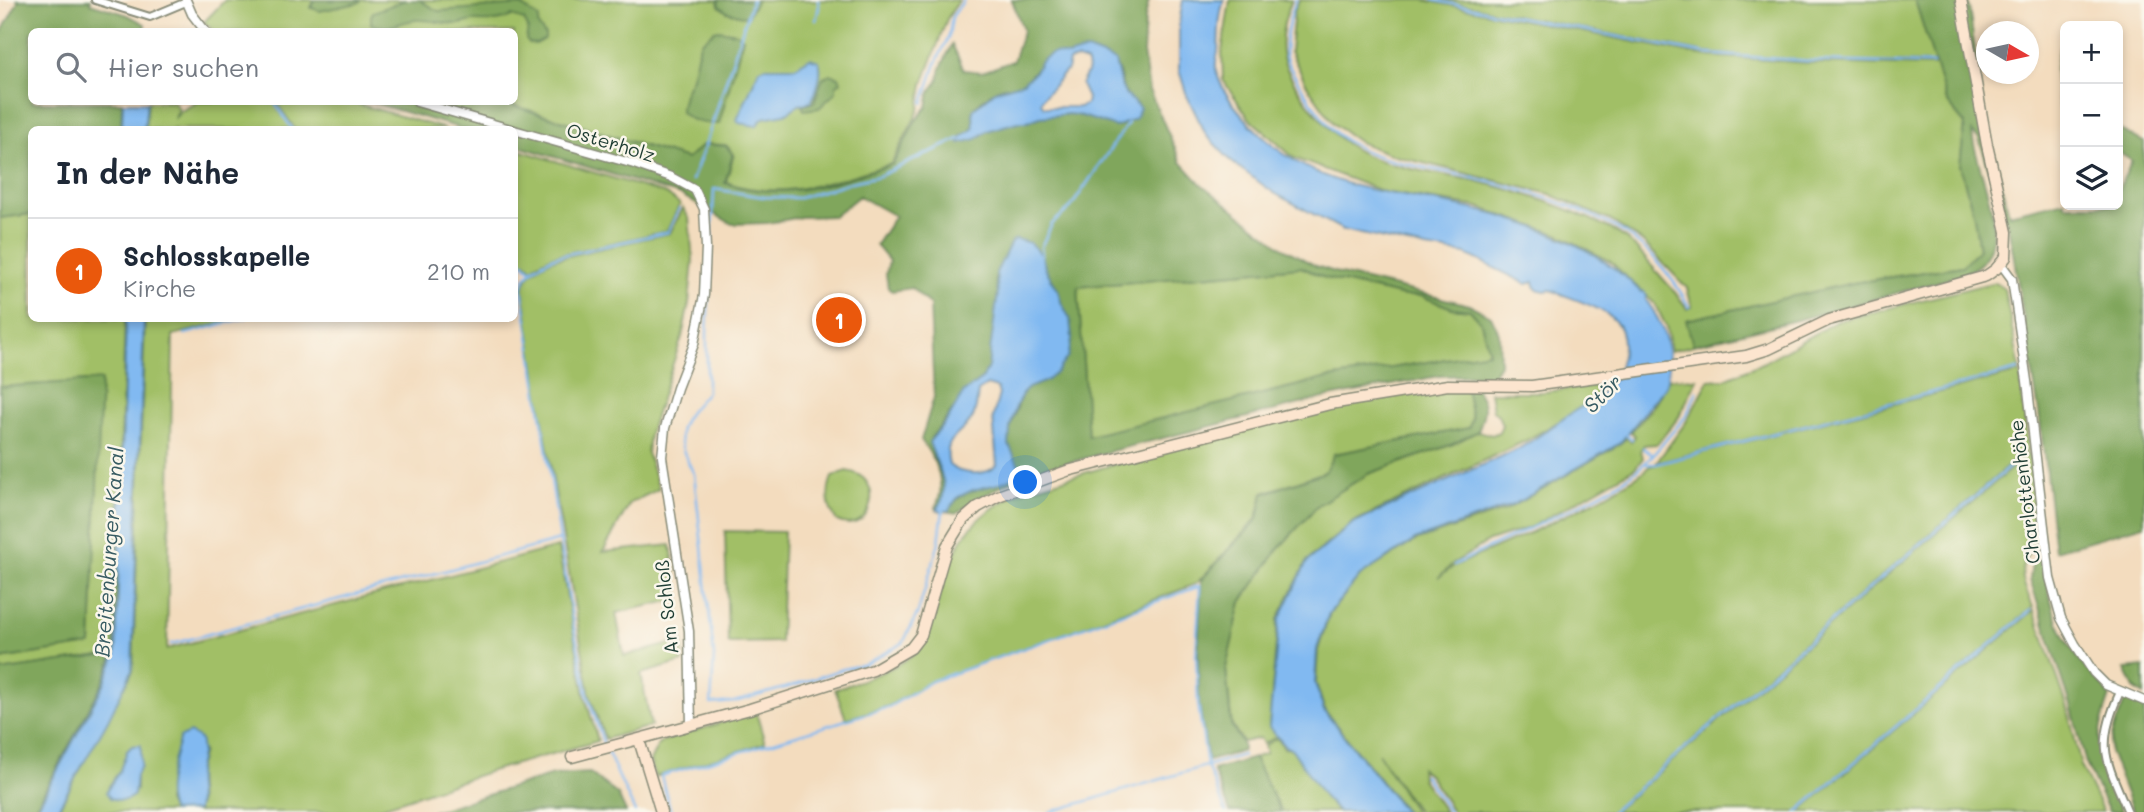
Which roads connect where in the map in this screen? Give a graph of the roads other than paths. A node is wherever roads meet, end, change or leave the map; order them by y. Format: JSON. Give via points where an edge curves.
{"nodes":[{"id":1,"x":95,"y":0,"type":"edge"},
{"id":2,"x":1961,"y":0,"type":"edge"},
{"id":3,"x":186,"y":1,"type":"edge"},
{"id":4,"x":203,"y":28,"type":"edge"},
{"id":5,"x":427,"y":105,"type":"edge"},
{"id":6,"x":500,"y":126,"type":"edge"},
{"id":7,"x":518,"y":131,"type":"edge"},
{"id":8,"x":695,"y":190,"type":"joint"},
{"id":9,"x":2001,"y":264,"type":"junction"},
{"id":10,"x":2122,"y":693,"type":"junction"},
{"id":11,"x":2144,"y":701,"type":"edge"},
{"id":12,"x":691,"y":725,"type":"junction"},
{"id":13,"x":639,"y":740,"type":"junction"},
{"id":14,"x":572,"y":757,"type":"dead end"},
{"id":15,"x":661,"y":812,"type":"edge"},
{"id":16,"x":2128,"y":812,"type":"edge"}],
"edges":[{"from":1,"to":3,"type":"street","via":[[150,17]]},
{"from":2,"to":9,"type":"main road","via":[[2007,232],[2007,254]]},
{"from":3,"to":4,"type":"street"},
{"from":5,"to":6,"type":"street","name":"Osterholz"},
{"from":7,"to":8,"type":"street","name":"Osterholz","via":[[635,164]]},
{"from":8,"to":12,"type":"street","name":"Am Schloß","via":[[704,209],[704,295],[662,457],[689,631]]},
{"from":9,"to":10,"type":"street","name":"Charlottenhöhe","via":[[2012,279],[2050,578],[2061,618],[2094,673]]},
{"from":9,"to":12,"type":"main road","via":[[1986,276],[1829,320],[1756,354],[1532,386],[1448,384],[1330,404],[1067,471],[998,496],[956,528],[921,635],[897,658],[856,676]]},
{"from":10,"to":11,"type":"street","name":"Charlottenhöhe"},
{"from":10,"to":16,"type":"street","via":[[2104,746]]},
{"from":12,"to":13,"type":"main road"},
{"from":13,"to":14,"type":"main road"},
{"from":13,"to":15,"type":"main road"}]}
